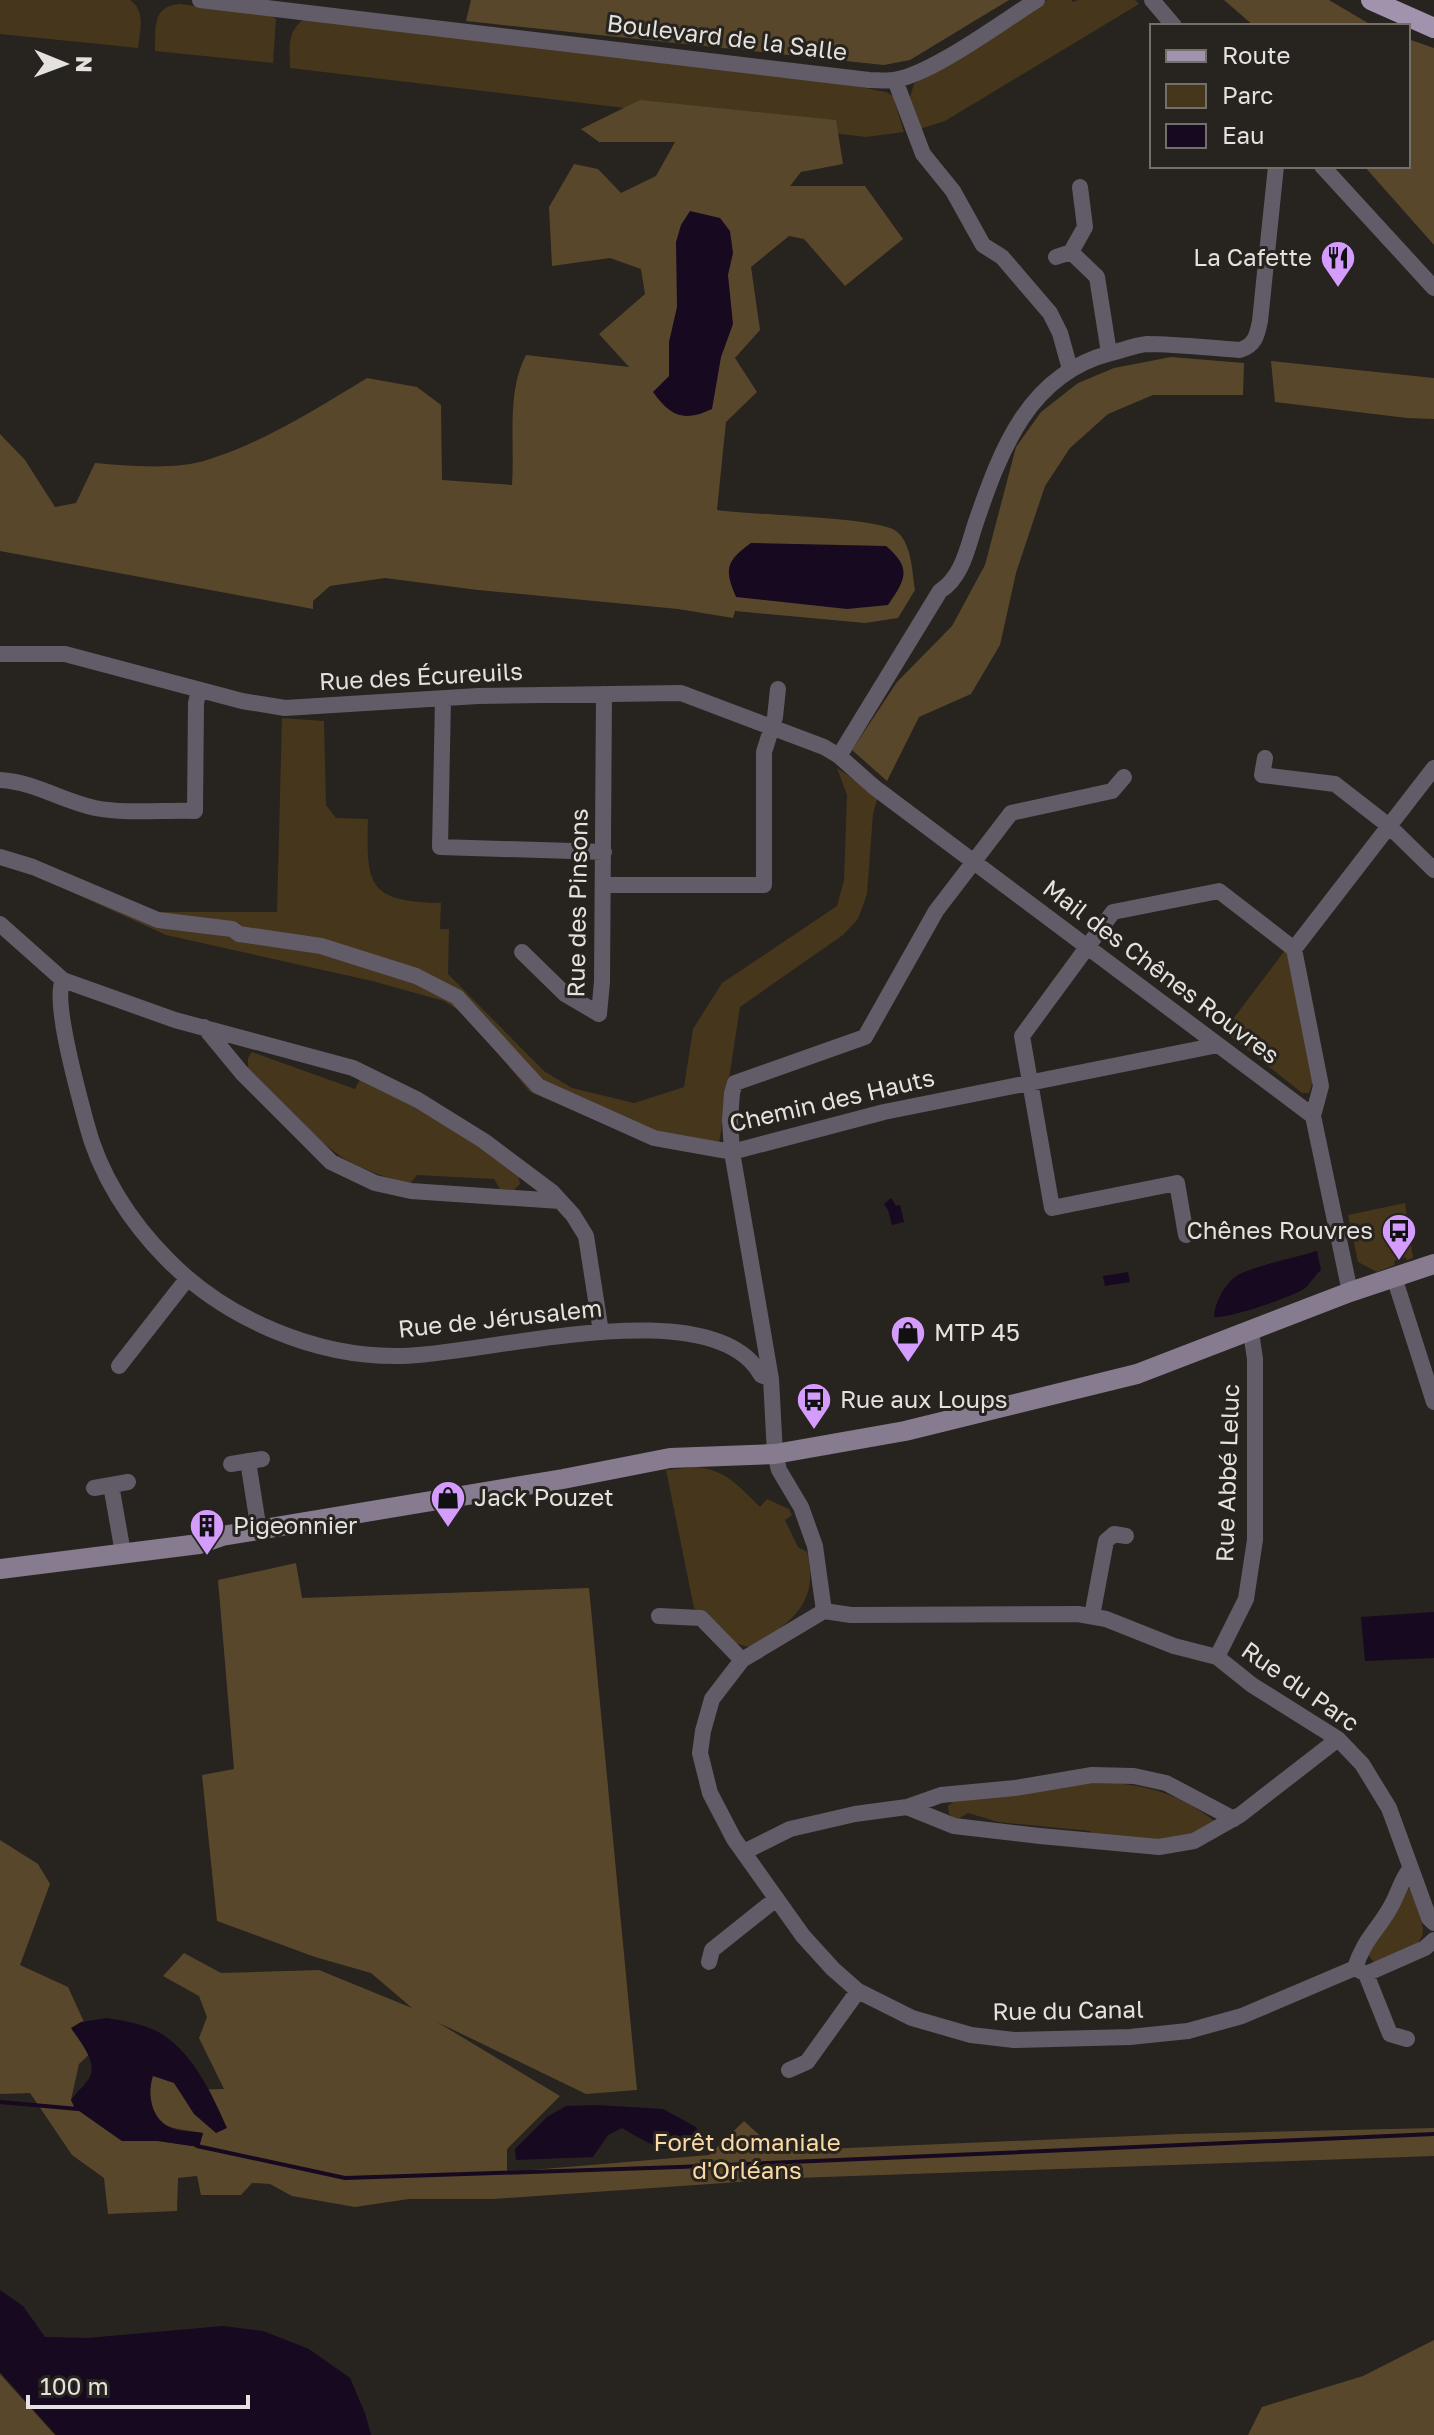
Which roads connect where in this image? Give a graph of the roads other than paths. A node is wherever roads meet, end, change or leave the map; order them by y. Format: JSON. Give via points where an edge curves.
{"nodes":[{"id":1,"x":200,"y":0,"type":"edge"},
{"id":2,"x":1037,"y":0,"type":"edge"},
{"id":3,"x":1152,"y":0,"type":"edge"},
{"id":4,"x":1371,"y":0,"type":"edge"},
{"id":5,"x":1400,"y":0,"type":"edge"},
{"id":6,"x":1434,"y":14,"type":"edge"},
{"id":7,"x":1172,"y":24,"type":"edge"},
{"id":8,"x":1434,"y":28,"type":"edge"},
{"id":9,"x":895,"y":80,"type":"junction"},
{"id":10,"x":1276,"y":168,"type":"edge"},
{"id":11,"x":1324,"y":168,"type":"edge"},
{"id":12,"x":1080,"y":187,"type":"dead end"},
{"id":13,"x":1434,"y":288,"type":"edge"},
{"id":14,"x":1109,"y":353,"type":"junction"},
{"id":15,"x":1070,"y":369,"type":"junction"},
{"id":16,"x":0,"y":654,"type":"edge"},
{"id":17,"x":778,"y":689,"type":"dead end"},
{"id":18,"x":199,"y":690,"type":"junction"},
{"id":19,"x":604,"y":694,"type":"junction"},
{"id":20,"x":443,"y":699,"type":"junction"},
{"id":21,"x":770,"y":727,"type":"junction"},
{"id":22,"x":839,"y":756,"type":"junction"},
{"id":23,"x":1265,"y":758,"type":"dead end"},
{"id":24,"x":1434,"y":768,"type":"edge"},
{"id":25,"x":1124,"y":777,"type":"dead end"},
{"id":26,"x":0,"y":780,"type":"edge"},
{"id":27,"x":1389,"y":826,"type":"junction"},
{"id":28,"x":604,"y":852,"type":"junction"},
{"id":29,"x":0,"y":857,"type":"edge"},
{"id":30,"x":976,"y":861,"type":"junction"},
{"id":31,"x":1434,"y":870,"type":"edge"},
{"id":32,"x":604,"y":885,"type":"junction"},
{"id":33,"x":0,"y":924,"type":"edge"},
{"id":34,"x":1088,"y":946,"type":"junction"},
{"id":35,"x":1294,"y":949,"type":"junction"},
{"id":36,"x":522,"y":952,"type":"dead end"},
{"id":37,"x":63,"y":980,"type":"junction"},
{"id":38,"x":204,"y":1027,"type":"junction"},
{"id":39,"x":1218,"y":1045,"type":"junction"},
{"id":40,"x":1031,"y":1082,"type":"junction"},
{"id":41,"x":1313,"y":1116,"type":"junction"},
{"id":42,"x":732,"y":1152,"type":"junction"},
{"id":43,"x":560,"y":1201,"type":"junction"},
{"id":44,"x":1186,"y":1235,"type":"dead end"},
{"id":45,"x":1434,"y":1264,"type":"edge"},
{"id":46,"x":1394,"y":1277,"type":"junction"},
{"id":47,"x":187,"y":1279,"type":"junction"},
{"id":48,"x":1350,"y":1292,"type":"junction"},
{"id":49,"x":601,"y":1332,"type":"junction"},
{"id":50,"x":1251,"y":1332,"type":"junction"},
{"id":51,"x":119,"y":1366,"type":"dead end"},
{"id":52,"x":771,"y":1379,"type":"junction"},
{"id":53,"x":1434,"y":1402,"type":"edge"},
{"id":54,"x":775,"y":1454,"type":"junction"},
{"id":55,"x":247,"y":1462,"type":"dead end"},
{"id":56,"x":128,"y":1482,"type":"dead end"},
{"id":57,"x":111,"y":1485,"type":"junction"},
{"id":58,"x":94,"y":1488,"type":"dead end"},
{"id":59,"x":259,"y":1531,"type":"junction"},
{"id":60,"x":1126,"y":1536,"type":"dead end"},
{"id":61,"x":123,"y":1553,"type":"junction"},
{"id":62,"x":0,"y":1569,"type":"edge"},
{"id":63,"x":824,"y":1611,"type":"junction"},
{"id":64,"x":659,"y":1616,"type":"dead end"},
{"id":65,"x":1092,"y":1616,"type":"junction"},
{"id":66,"x":748,"y":1657,"type":"junction"},
{"id":67,"x":1217,"y":1657,"type":"junction"},
{"id":68,"x":1338,"y":1739,"type":"junction"},
{"id":69,"x":907,"y":1807,"type":"junction"},
{"id":70,"x":1234,"y":1819,"type":"junction"},
{"id":71,"x":744,"y":1852,"type":"junction"},
{"id":72,"x":1410,"y":1869,"type":"junction"},
{"id":73,"x":776,"y":1899,"type":"junction"},
{"id":74,"x":1434,"y":1923,"type":"edge"},
{"id":75,"x":1434,"y":1940,"type":"edge"},
{"id":76,"x":709,"y":1962,"type":"dead end"},
{"id":77,"x":1360,"y":1971,"type":"junction"},
{"id":78,"x":858,"y":1991,"type":"junction"},
{"id":79,"x":1407,"y":2039,"type":"dead end"},
{"id":80,"x":789,"y":2070,"type":"dead end"}],
"edges":[{"from":1,"to":9,"type":"street","name":"Boulevard de la Salle"},
{"from":2,"to":9,"type":"street","name":"Boulevard de la Salle","via":[[940,61]]},
{"from":3,"to":7,"type":"street"},
{"from":4,"to":8,"type":"main road"},
{"from":5,"to":6,"type":"main road"},
{"from":9,"to":15,"type":"street","via":[[923,154],[953,191],[983,245],[1002,257],[1050,313]]},
{"from":10,"to":14,"type":"street","via":[[1260,321],[1251,346],[1240,350],[1144,344]]},
{"from":11,"to":13,"type":"street"},
{"from":12,"to":14,"type":"street","via":[[1085,227],[1064,255],[1097,277]]},
{"from":14,"to":15,"type":"street"},
{"from":15,"to":22,"type":"street","via":[[1035,398],[1009,438],[962,564]]},
{"from":16,"to":18,"type":"street","name":"Rue des Écureuils","via":[[65,654]]},
{"from":17,"to":21,"type":"street"},
{"from":18,"to":20,"type":"street","name":"Rue des Écureuils","via":[[285,708]]},
{"from":18,"to":26,"type":"street","via":[[195,811],[98,808]]},
{"from":19,"to":20,"type":"street","name":"Rue des Écureuils"},
{"from":19,"to":21,"type":"street","name":"Rue des Écureuils","via":[[681,693]]},
{"from":19,"to":28,"type":"street","name":"Rue des Pinsons"},
{"from":20,"to":28,"type":"street","via":[[440,847]]},
{"from":21,"to":22,"type":"street","name":"Rue des Écureuils"},
{"from":21,"to":32,"type":"street","via":[[764,752],[764,885]]},
{"from":22,"to":30,"type":"street","name":"Mail des Chênes Rouvres"},
{"from":23,"to":27,"type":"street","via":[[1262,775],[1335,784]]},
{"from":24,"to":27,"type":"street"},
{"from":25,"to":30,"type":"street","via":[[1112,791],[1011,813]]},
{"from":27,"to":31,"type":"street"},
{"from":27,"to":35,"type":"street"},
{"from":28,"to":32,"type":"street","name":"Rue des Pinsons"},
{"from":29,"to":42,"type":"street","name":"Chemin des Hauts","via":[[158,920],[321,946],[416,976],[457,997],[538,1086],[654,1138]]},
{"from":30,"to":34,"type":"street","name":"Mail des Chênes Rouvres"},
{"from":30,"to":42,"type":"street","via":[[936,911],[865,1037],[735,1083]]},
{"from":32,"to":36,"type":"street","name":"Rue des Pinsons","via":[[599,1014],[565,994]]},
{"from":33,"to":37,"type":"street"},
{"from":34,"to":35,"type":"street","via":[[1113,912],[1219,891]]},
{"from":34,"to":39,"type":"street","name":"Mail des Chênes Rouvres"},
{"from":34,"to":40,"type":"street","via":[[1022,1036]]},
{"from":35,"to":41,"type":"street","via":[[1321,1086]]},
{"from":37,"to":38,"type":"street"},
{"from":37,"to":47,"type":"street","name":"Rue de Jérusalem","via":[[62,1015],[90,1138],[114,1192],[154,1246]]},
{"from":38,"to":43,"type":"street","via":[[363,1073],[484,1141]]},
{"from":38,"to":43,"type":"street","via":[[331,1162],[375,1183],[411,1191]]},
{"from":39,"to":40,"type":"street","name":"Chemin des Hauts"},
{"from":39,"to":41,"type":"street","name":"Mail des Chênes Rouvres"},
{"from":40,"to":42,"type":"street","name":"Chemin des Hauts","via":[[884,1112]]},
{"from":40,"to":44,"type":"street","via":[[1052,1208],[1144,1183],[1177,1183]]},
{"from":41,"to":48,"type":"street"},
{"from":42,"to":52,"type":"street"},
{"from":43,"to":49,"type":"street","via":[[586,1236]]},
{"from":45,"to":46,"type":"street"},
{"from":46,"to":48,"type":"street"},
{"from":46,"to":53,"type":"street"},
{"from":47,"to":49,"type":"street","name":"Rue de Jérusalem","via":[[258,1323],[345,1351],[402,1356]]},
{"from":47,"to":51,"type":"street"},
{"from":48,"to":50,"type":"street"},
{"from":49,"to":52,"type":"street","name":"Rue de Jérusalem","via":[[652,1330],[707,1338],[741,1353]]},
{"from":50,"to":54,"type":"street","via":[[1137,1374],[905,1431]]},
{"from":50,"to":67,"type":"street","name":"Rue Abbé Leluc","via":[[1255,1540],[1246,1599]]},
{"from":52,"to":54,"type":"street"},
{"from":54,"to":59,"type":"street","via":[[670,1458]]},
{"from":54,"to":63,"type":"street","via":[[815,1546]]},
{"from":55,"to":59,"type":"street"},
{"from":56,"to":57,"type":"street"},
{"from":57,"to":58,"type":"street"},
{"from":57,"to":61,"type":"street"},
{"from":59,"to":61,"type":"street"},
{"from":60,"to":65,"type":"street","via":[[1114,1534],[1106,1541]]},
{"from":61,"to":62,"type":"street"},
{"from":63,"to":65,"type":"street","name":"Rue du Parc"},
{"from":63,"to":66,"type":"street"},
{"from":64,"to":66,"type":"street","via":[[701,1618]]},
{"from":65,"to":67,"type":"street","name":"Rue du Parc"},
{"from":66,"to":71,"type":"street","name":"Rue du Canal","via":[[712,1699],[700,1753],[710,1793]]},
{"from":67,"to":68,"type":"street","name":"Rue du Parc"},
{"from":68,"to":70,"type":"street"},
{"from":68,"to":72,"type":"street","name":"Rue du Parc","via":[[1362,1764],[1389,1808]]},
{"from":69,"to":70,"type":"street","via":[[954,1826],[1159,1847],[1194,1841]]},
{"from":69,"to":70,"type":"street","via":[[941,1795],[1092,1775],[1134,1776],[1166,1783]]},
{"from":69,"to":71,"type":"street","via":[[790,1829]]},
{"from":71,"to":73,"type":"street","name":"Rue du Canal"},
{"from":72,"to":74,"type":"street","name":"Rue du Parc"},
{"from":72,"to":77,"type":"street","via":[[1362,1946]]},
{"from":73,"to":76,"type":"street","via":[[712,1950]]},
{"from":73,"to":78,"type":"street","name":"Rue du Canal","via":[[803,1936]]},
{"from":75,"to":77,"type":"street","name":"Rue du Canal"},
{"from":77,"to":78,"type":"street","name":"Rue du Canal","via":[[1242,2016],[1188,2031],[1130,2037],[1014,2040],[971,2035],[912,2018]]},
{"from":77,"to":79,"type":"street","via":[[1390,2034]]},
{"from":78,"to":80,"type":"street","via":[[807,2062]]}]}
